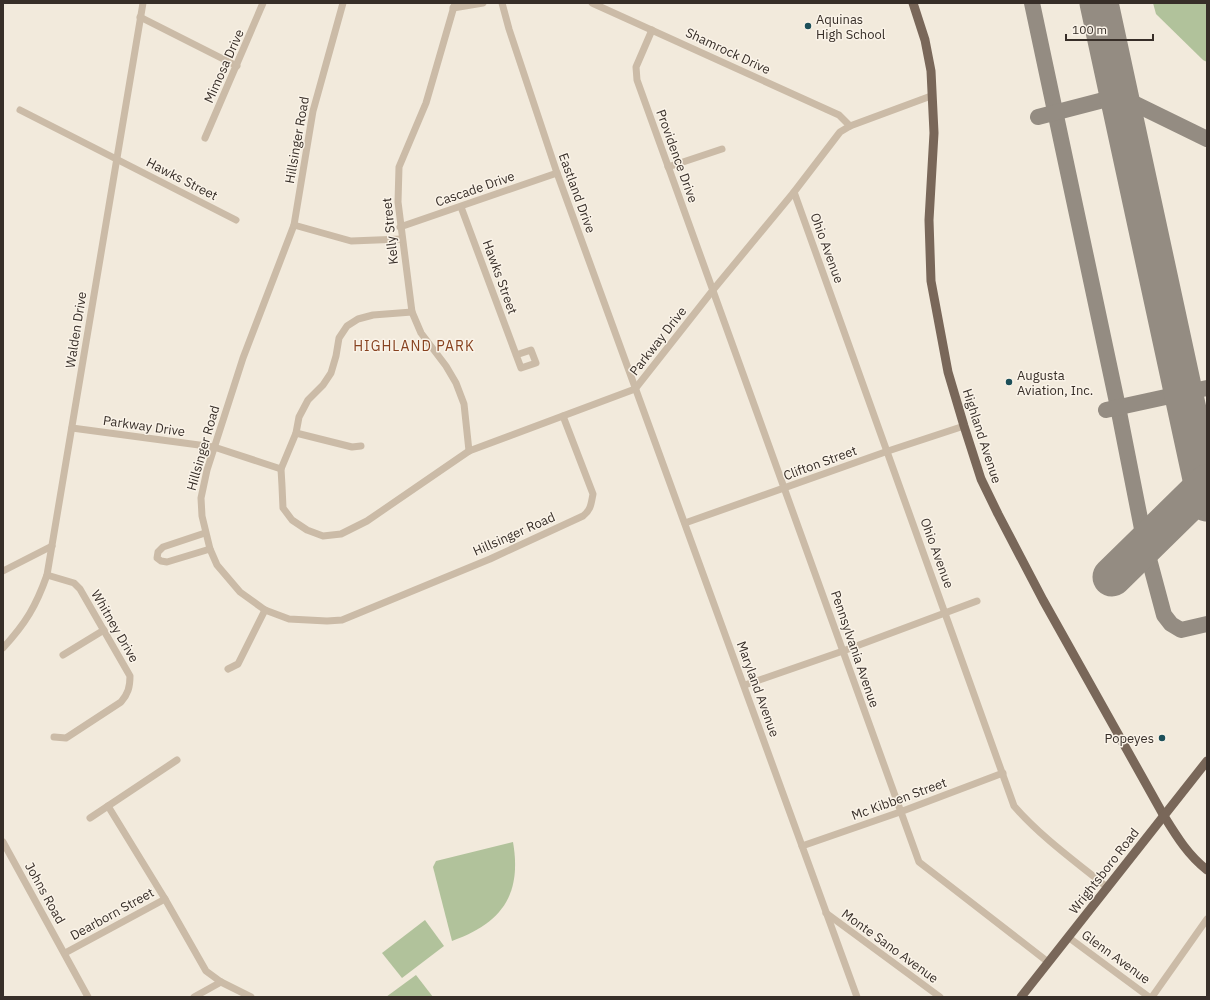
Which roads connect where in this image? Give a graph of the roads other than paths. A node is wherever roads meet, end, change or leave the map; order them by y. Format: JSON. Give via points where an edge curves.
{"nodes":[{"id":1,"x":143,"y":3,"type":"edge"},
{"id":2,"x":263,"y":3,"type":"edge"},
{"id":3,"x":343,"y":3,"type":"edge"},
{"id":4,"x":483,"y":3,"type":"edge"},
{"id":5,"x":502,"y":3,"type":"edge"},
{"id":6,"x":592,"y":3,"type":"edge"},
{"id":7,"x":913,"y":3,"type":"edge"},
{"id":8,"x":454,"y":5,"type":"edge"},
{"id":9,"x":140,"y":16,"type":"junction"},
{"id":10,"x":652,"y":30,"type":"junction"},
{"id":11,"x":237,"y":66,"type":"junction"},
{"id":12,"x":932,"y":96,"type":"junction"},
{"id":13,"x":20,"y":110,"type":"dead end"},
{"id":14,"x":850,"y":126,"type":"junction"},
{"id":15,"x":205,"y":138,"type":"dead end"},
{"id":16,"x":722,"y":149,"type":"dead end"},
{"id":17,"x":116,"y":160,"type":"junction"},
{"id":18,"x":668,"y":168,"type":"junction"},
{"id":19,"x":557,"y":173,"type":"junction"},
{"id":20,"x":794,"y":192,"type":"junction"},
{"id":21,"x":461,"y":206,"type":"junction"},
{"id":22,"x":236,"y":220,"type":"dead end"},
{"id":23,"x":294,"y":225,"type":"junction"},
{"id":24,"x":400,"y":227,"type":"junction"},
{"id":25,"x":402,"y":239,"type":"junction"},
{"id":26,"x":713,"y":290,"type":"junction"},
{"id":27,"x":412,"y":312,"type":"junction"},
{"id":28,"x":516,"y":355,"type":"dead end"},
{"id":29,"x":635,"y":389,"type":"junction"},
{"id":30,"x":563,"y":416,"type":"junction"},
{"id":31,"x":964,"y":426,"type":"junction"},
{"id":32,"x":72,"y":428,"type":"junction"},
{"id":33,"x":296,"y":433,"type":"junction"},
{"id":34,"x":361,"y":446,"type":"dead end"},
{"id":35,"x":214,"y":447,"type":"junction"},
{"id":36,"x":470,"y":451,"type":"junction"},
{"id":37,"x":888,"y":451,"type":"junction"},
{"id":38,"x":281,"y":469,"type":"junction"},
{"id":39,"x":785,"y":488,"type":"junction"},
{"id":40,"x":685,"y":523,"type":"junction"},
{"id":41,"x":205,"y":533,"type":"junction"},
{"id":42,"x":52,"y":546,"type":"junction"},
{"id":43,"x":210,"y":549,"type":"junction"},
{"id":44,"x":3,"y":571,"type":"edge"},
{"id":45,"x":47,"y":575,"type":"junction"},
{"id":46,"x":977,"y":601,"type":"dead end"},
{"id":47,"x":265,"y":610,"type":"junction"},
{"id":48,"x":946,"y":613,"type":"junction"},
{"id":49,"x":104,"y":630,"type":"junction"},
{"id":50,"x":3,"y":648,"type":"edge"},
{"id":51,"x":843,"y":651,"type":"junction"},
{"id":52,"x":62,"y":655,"type":"dead end"},
{"id":53,"x":228,"y":669,"type":"dead end"},
{"id":54,"x":745,"y":685,"type":"junction"},
{"id":55,"x":54,"y":737,"type":"dead end"},
{"id":56,"x":177,"y":760,"type":"dead end"},
{"id":57,"x":1207,"y":761,"type":"edge"},
{"id":58,"x":1003,"y":773,"type":"junction"},
{"id":59,"x":108,"y":806,"type":"junction"},
{"id":60,"x":900,"y":812,"type":"junction"},
{"id":61,"x":1164,"y":816,"type":"junction"},
{"id":62,"x":90,"y":818,"type":"dead end"},
{"id":63,"x":3,"y":842,"type":"edge"},
{"id":64,"x":802,"y":846,"type":"junction"},
{"id":65,"x":1207,"y":870,"type":"edge"},
{"id":66,"x":1108,"y":888,"type":"junction"},
{"id":67,"x":165,"y":899,"type":"junction"},
{"id":68,"x":826,"y":913,"type":"junction"},
{"id":69,"x":1207,"y":919,"type":"edge"},
{"id":70,"x":1068,"y":937,"type":"junction"},
{"id":71,"x":65,"y":954,"type":"junction"},
{"id":72,"x":1048,"y":962,"type":"junction"},
{"id":73,"x":221,"y":982,"type":"junction"},
{"id":74,"x":88,"y":997,"type":"edge"},
{"id":75,"x":194,"y":997,"type":"edge"},
{"id":76,"x":251,"y":997,"type":"edge"},
{"id":77,"x":857,"y":997,"type":"edge"},
{"id":78,"x":940,"y":997,"type":"edge"},
{"id":79,"x":1021,"y":997,"type":"edge"},
{"id":80,"x":1150,"y":997,"type":"edge"}],
"edges":[{"from":1,"to":9,"type":"street","name":"Walden Drive"},
{"from":2,"to":11,"type":"street","name":"Mimosa Drive"},
{"from":3,"to":23,"type":"street","name":"Hillsinger Road","via":[[313,111]]},
{"from":4,"to":8,"type":"street"},
{"from":5,"to":19,"type":"street","name":"Eastland Drive"},
{"from":6,"to":10,"type":"street","name":"Shamrock Drive"},
{"from":7,"to":12,"type":"main road","name":"Highland Avenue","via":[[925,40],[931,71]]},
{"from":8,"to":24,"type":"street","name":"Kelly Street","via":[[426,103],[398,167]]},
{"from":9,"to":11,"type":"street"},
{"from":9,"to":17,"type":"street","name":"Walden Drive"},
{"from":10,"to":14,"type":"street","name":"Shamrock Drive","via":[[839,115]]},
{"from":10,"to":18,"type":"street","name":"Providence Drive","via":[[636,67],[637,80]]},
{"from":11,"to":15,"type":"street","name":"Mimosa Drive"},
{"from":12,"to":14,"type":"street","name":"Parkway Drive"},
{"from":12,"to":31,"type":"main road","name":"Highland Avenue","via":[[934,133],[929,220],[931,281],[948,372]]},
{"from":13,"to":17,"type":"street","name":"Hawks Street"},
{"from":14,"to":20,"type":"street","name":"Parkway Drive","via":[[840,132]]},
{"from":16,"to":18,"type":"street"},
{"from":17,"to":22,"type":"street","name":"Hawks Street"},
{"from":17,"to":32,"type":"street","name":"Walden Drive"},
{"from":18,"to":26,"type":"street","name":"Providence Drive"},
{"from":19,"to":21,"type":"street","name":"Cascade Drive"},
{"from":19,"to":29,"type":"street","name":"Eastland Drive"},
{"from":20,"to":26,"type":"street","name":"Parkway Drive"},
{"from":20,"to":37,"type":"street","name":"Ohio Avenue"},
{"from":21,"to":24,"type":"street","name":"Cascade Drive"},
{"from":21,"to":28,"type":"street","name":"Hawks Street"},
{"from":23,"to":25,"type":"street","via":[[351,241]]},
{"from":23,"to":35,"type":"street","name":"Hillsinger Road","via":[[243,358]]},
{"from":24,"to":25,"type":"street","name":"Kelly Street"},
{"from":25,"to":27,"type":"street","name":"Kelly Street"},
{"from":26,"to":29,"type":"street","name":"Parkway Drive"},
{"from":26,"to":39,"type":"street","name":"Pennsylvania Avenue"},
{"from":27,"to":33,"type":"street","via":[[373,315],[358,319],[347,326],[339,338],[331,373],[308,400],[299,417]]},
{"from":27,"to":36,"type":"street","name":"Kelly Street","via":[[420,333],[456,383],[464,404]]},
{"from":29,"to":30,"type":"street","name":"Parkway Drive"},
{"from":29,"to":40,"type":"street","name":"Maryland Avenue"},
{"from":30,"to":36,"type":"street","name":"Parkway Drive"},
{"from":30,"to":47,"type":"street","name":"Hillsinger Road","via":[[593,494],[592,506],[583,516],[484,562],[342,620],[289,619]]},
{"from":31,"to":37,"type":"street","name":"Clifton Street"},
{"from":31,"to":61,"type":"main road","name":"Highland Avenue","via":[[980,479],[1043,600]]},
{"from":32,"to":35,"type":"street","name":"Parkway Drive"},
{"from":32,"to":42,"type":"street","name":"Walden Drive"},
{"from":33,"to":34,"type":"street","via":[[352,447]]},
{"from":33,"to":38,"type":"street"},
{"from":35,"to":38,"type":"street","name":"Parkway Drive"},
{"from":35,"to":41,"type":"street","name":"Hillsinger Road","via":[[201,498]]},
{"from":36,"to":38,"type":"street","name":"Parkway Drive","via":[[367,521],[341,534],[323,536],[307,530],[292,520],[284,508]]},
{"from":37,"to":39,"type":"street","name":"Clifton Street"},
{"from":37,"to":48,"type":"street","name":"Ohio Avenue"},
{"from":39,"to":40,"type":"street","name":"Clifton Street"},
{"from":39,"to":51,"type":"street","name":"Pennsylvania Avenue"},
{"from":40,"to":54,"type":"street","name":"Maryland Avenue"},
{"from":41,"to":43,"type":"street","name":"Hillsinger Road"},
{"from":41,"to":43,"type":"street","via":[[163,547],[157,558],[161,562],[167,562]]},
{"from":42,"to":44,"type":"street"},
{"from":42,"to":45,"type":"street","name":"Walden Drive"},
{"from":43,"to":47,"type":"street","name":"Hillsinger Road","via":[[217,565],[240,592]]},
{"from":45,"to":49,"type":"street","name":"Whitney Drive","via":[[74,582]]},
{"from":45,"to":50,"type":"street","name":"Walden Drive","via":[[36,604]]},
{"from":46,"to":48,"type":"street"},
{"from":47,"to":53,"type":"street","via":[[238,664]]},
{"from":48,"to":51,"type":"street"},
{"from":48,"to":58,"type":"street","name":"Ohio Avenue"},
{"from":49,"to":52,"type":"street"},
{"from":49,"to":55,"type":"street","name":"Whitney Drive","via":[[130,676],[126,696],[121,702],[66,738]]},
{"from":51,"to":54,"type":"street"},
{"from":51,"to":60,"type":"street","name":"Pennsylvania Avenue"},
{"from":54,"to":64,"type":"street","name":"Maryland Avenue"},
{"from":56,"to":59,"type":"street"},
{"from":57,"to":61,"type":"main road","name":"Wrightsboro Road"},
{"from":58,"to":60,"type":"street","name":"Mc Kibben Street"},
{"from":58,"to":66,"type":"street","name":"Ohio Avenue","via":[[1014,806],[1027,821]]},
{"from":59,"to":62,"type":"street"},
{"from":59,"to":67,"type":"street"},
{"from":60,"to":64,"type":"street","name":"Mc Kibben Street"},
{"from":60,"to":72,"type":"street","name":"Pennsylvania Avenue","via":[[920,862]]},
{"from":61,"to":65,"type":"main road","name":"Highland Avenue","via":[[1180,843],[1194,860]]},
{"from":61,"to":66,"type":"main road","name":"Wrightsboro Road"},
{"from":63,"to":71,"type":"street","name":"Johns Road"},
{"from":64,"to":68,"type":"street","name":"Maryland Avenue"},
{"from":66,"to":70,"type":"main road","name":"Wrightsboro Road"},
{"from":67,"to":71,"type":"street","name":"Dearborn Street"},
{"from":67,"to":73,"type":"street","name":"Dearborn Street","via":[[206,971]]},
{"from":68,"to":77,"type":"street","name":"Maryland Avenue"},
{"from":68,"to":78,"type":"street","name":"Monte Sano Avenue"},
{"from":69,"to":80,"type":"street"},
{"from":70,"to":72,"type":"main road","name":"Wrightsboro Road"},
{"from":70,"to":80,"type":"street","name":"Glenn Avenue"},
{"from":71,"to":74,"type":"street","name":"Johns Road"},
{"from":72,"to":79,"type":"main road","name":"Wrightsboro Road"},
{"from":73,"to":75,"type":"street"},
{"from":73,"to":76,"type":"street","name":"Dearborn Street"}]}
